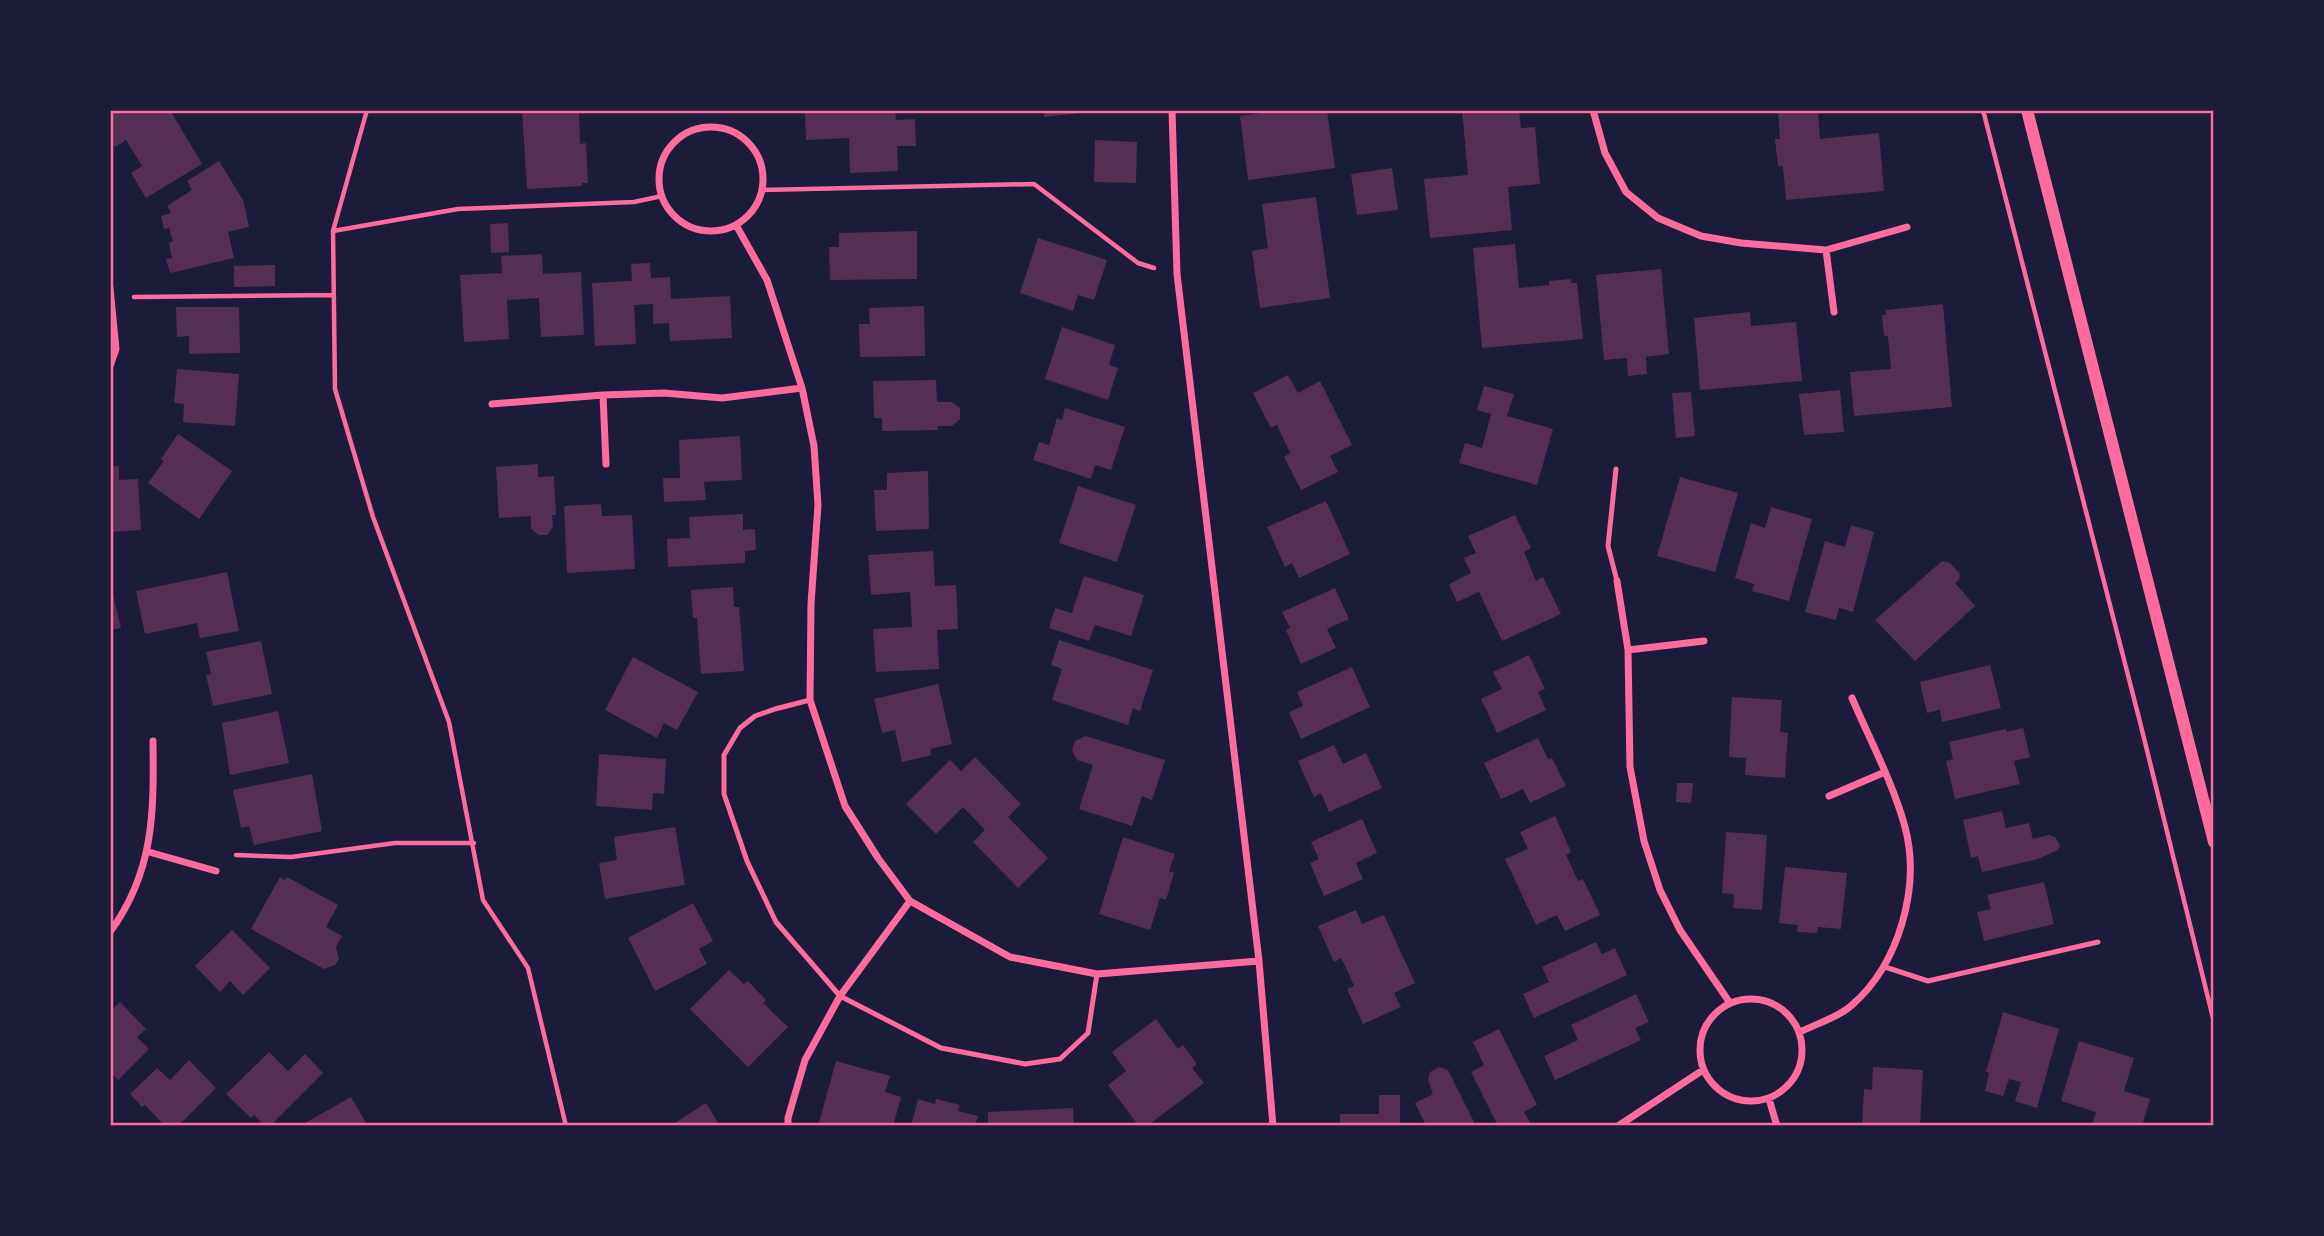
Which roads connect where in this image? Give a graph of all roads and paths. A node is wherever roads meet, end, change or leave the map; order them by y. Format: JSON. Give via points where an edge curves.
{"nodes":[{"id":1,"x":366,"y":110,"type":"edge"},
{"id":2,"x":1172,"y":110,"type":"edge"},
{"id":3,"x":1592,"y":110,"type":"edge"},
{"id":4,"x":1983,"y":110,"type":"edge"},
{"id":5,"x":2027,"y":110,"type":"edge"},
{"id":6,"x":762,"y":190,"type":"junction"},
{"id":7,"x":662,"y":196,"type":"junction"},
{"id":8,"x":736,"y":225,"type":"junction"},
{"id":9,"x":1907,"y":227,"type":"dead end"},
{"id":10,"x":333,"y":231,"type":"junction"},
{"id":11,"x":1826,"y":250,"type":"junction"},
{"id":12,"x":1177,"y":274,"type":"junction"},
{"id":13,"x":110,"y":288,"type":"edge"},
{"id":14,"x":334,"y":295,"type":"junction"},
{"id":15,"x":112,"y":297,"type":"junction"},
{"id":16,"x":1834,"y":312,"type":"dead end"},
{"id":17,"x":110,"y":366,"type":"edge"},
{"id":18,"x":802,"y":388,"type":"junction"},
{"id":19,"x":603,"y":395,"type":"junction"},
{"id":20,"x":492,"y":404,"type":"dead end"},
{"id":21,"x":606,"y":464,"type":"dead end"},
{"id":22,"x":1616,"y":469,"type":"dead end"},
{"id":23,"x":1617,"y":581,"type":"joint"},
{"id":24,"x":1704,"y":641,"type":"dead end"},
{"id":25,"x":1628,"y":650,"type":"junction"},
{"id":26,"x":1852,"y":698,"type":"dead end"},
{"id":27,"x":810,"y":700,"type":"junction"},
{"id":28,"x":153,"y":741,"type":"dead end"},
{"id":29,"x":1885,"y":772,"type":"junction"},
{"id":30,"x":1829,"y":796,"type":"dead end"},
{"id":31,"x":2214,"y":842,"type":"edge"},
{"id":32,"x":474,"y":843,"type":"junction"},
{"id":33,"x":149,"y":852,"type":"junction"},
{"id":34,"x":216,"y":871,"type":"joint"},
{"id":35,"x":910,"y":901,"type":"junction"},
{"id":36,"x":110,"y":932,"type":"edge"},
{"id":37,"x":2098,"y":942,"type":"dead end"},
{"id":38,"x":1259,"y":961,"type":"junction"},
{"id":39,"x":1885,"y":967,"type":"junction"},
{"id":40,"x":1097,"y":974,"type":"junction"},
{"id":41,"x":840,"y":996,"type":"junction"},
{"id":42,"x":1730,"y":1003,"type":"junction"},
{"id":43,"x":2214,"y":1022,"type":"edge"},
{"id":44,"x":1800,"y":1032,"type":"junction"},
{"id":45,"x":1703,"y":1070,"type":"junction"},
{"id":46,"x":1769,"y":1099,"type":"junction"},
{"id":47,"x":566,"y":1126,"type":"edge"},
{"id":48,"x":788,"y":1126,"type":"edge"},
{"id":49,"x":1273,"y":1126,"type":"edge"},
{"id":50,"x":1618,"y":1126,"type":"edge"},
{"id":51,"x":1777,"y":1126,"type":"edge"}],
"edges":[{"from":1,"to":10,"type":"path"},
{"from":2,"to":12,"type":"street"},
{"from":3,"to":11,"type":"street","via":[[1605,153],[1626,192],[1658,218],[1701,236]]},
{"from":4,"to":43,"type":"path"},
{"from":5,"to":31,"type":"street"},
{"from":6,"to":7,"type":"street","via":[[760,164],[747,142],[733,132],[699,129],[670,147],[659,179]]},
{"from":6,"to":8,"type":"street","via":[[748,216]]},
{"from":6,"to":12,"type":"path","via":[[1034,184],[1138,263]]},
{"from":7,"to":8,"type":"street","via":[[670,212],[684,224],[719,231]]},
{"from":7,"to":10,"type":"path","via":[[635,202],[458,209]]},
{"from":8,"to":18,"type":"street","via":[[767,280]]},
{"from":9,"to":11,"type":"street"},
{"from":10,"to":14,"type":"path"},
{"from":11,"to":16,"type":"street"},
{"from":12,"to":38,"type":"street"},
{"from":13,"to":15,"type":"street"},
{"from":14,"to":15,"type":"path"},
{"from":14,"to":32,"type":"path","via":[[335,389],[373,517],[449,722]]},
{"from":15,"to":17,"type":"street","via":[[116,349]]},
{"from":18,"to":19,"type":"street","via":[[722,398]]},
{"from":18,"to":27,"type":"street","via":[[814,446],[818,505]]},
{"from":19,"to":20,"type":"street"},
{"from":19,"to":21,"type":"street"},
{"from":22,"to":23,"type":"lane","via":[[1608,546]]},
{"from":23,"to":25,"type":"street"},
{"from":24,"to":25,"type":"street"},
{"from":25,"to":42,"type":"street","via":[[1630,767],[1644,841],[1660,890],[1680,930]]},
{"from":26,"to":29,"type":"street"},
{"from":27,"to":35,"type":"street","via":[[845,806]]},
{"from":27,"to":41,"type":"lane","via":[[755,716],[740,728],[724,755],[724,794],[747,861],[776,922]]},
{"from":28,"to":33,"type":"street"},
{"from":29,"to":30,"type":"street"},
{"from":29,"to":39,"type":"street","via":[[1905,829],[1910,866],[1904,920]]},
{"from":32,"to":34,"type":"path","via":[[396,843],[291,856],[237,854]]},
{"from":32,"to":47,"type":"path","via":[[484,900],[528,968]]},
{"from":33,"to":34,"type":"street"},
{"from":33,"to":36,"type":"street","via":[[126,910]]},
{"from":35,"to":40,"type":"street","via":[[1010,957]]},
{"from":35,"to":41,"type":"street"},
{"from":37,"to":39,"type":"lane","via":[[1928,981]]},
{"from":38,"to":40,"type":"street"},
{"from":38,"to":49,"type":"street"},
{"from":39,"to":44,"type":"street","via":[[1852,1006]]},
{"from":40,"to":41,"type":"lane","via":[[1088,1033],[1060,1059],[1025,1064],[941,1048]]},
{"from":41,"to":48,"type":"street","via":[[805,1060]]},
{"from":42,"to":44,"type":"street","via":[[1750,998],[1772,1002],[1789,1014]]},
{"from":42,"to":45,"type":"street","via":[[1713,1014],[1703,1031],[1699,1051]]},
{"from":44,"to":46,"type":"street","via":[[1804,1052],[1799,1072],[1786,1089]]},
{"from":45,"to":46,"type":"street","via":[[1714,1087],[1730,1098],[1749,1102]]},
{"from":45,"to":50,"type":"street"},
{"from":46,"to":51,"type":"street"}]}
